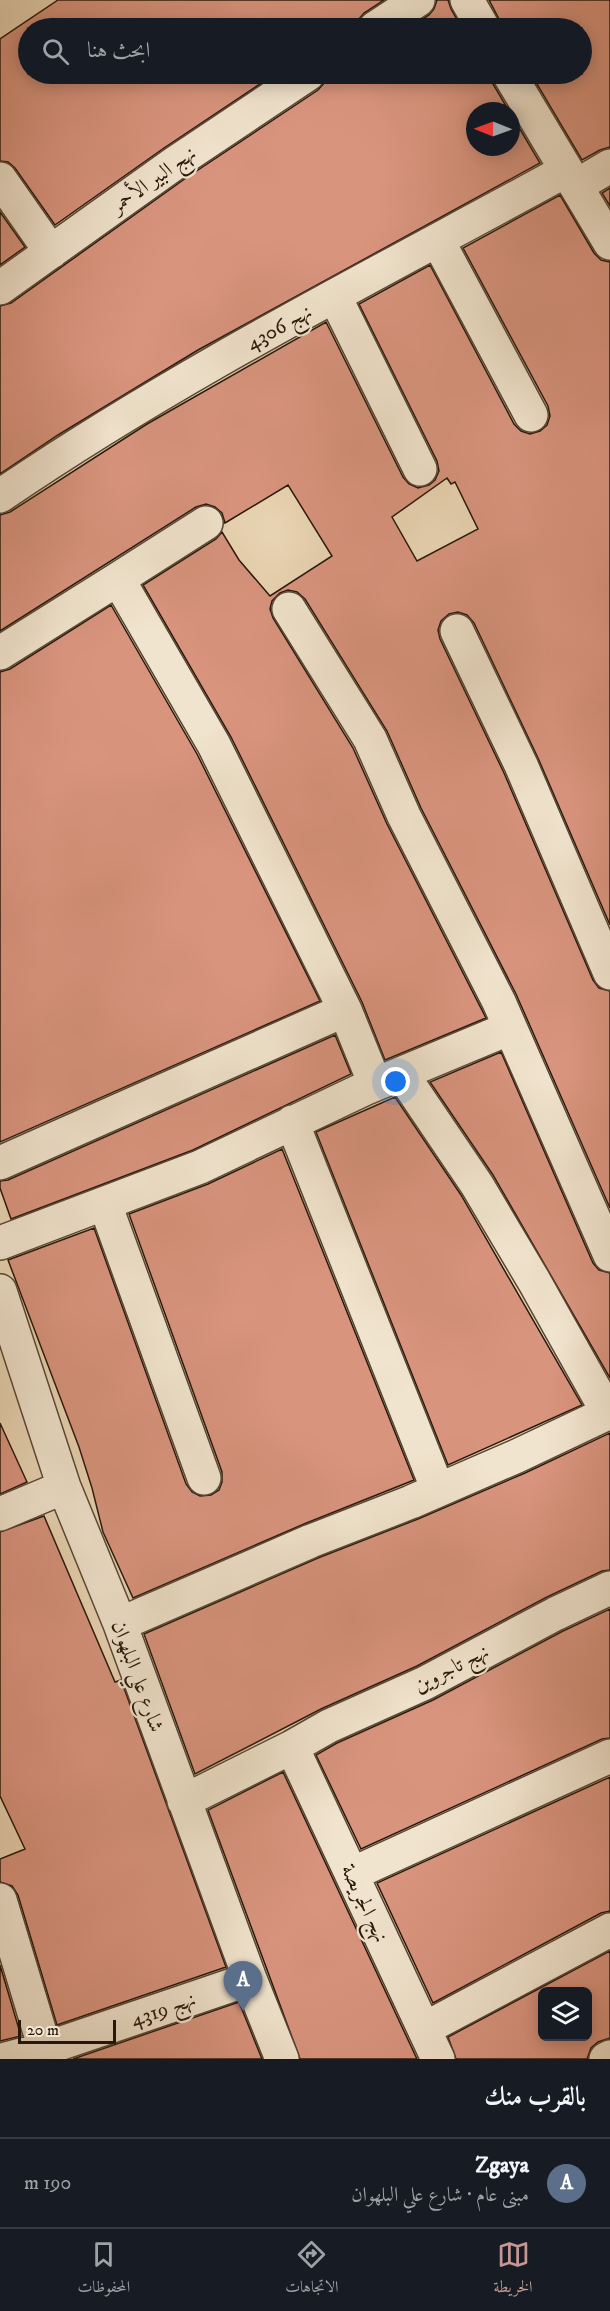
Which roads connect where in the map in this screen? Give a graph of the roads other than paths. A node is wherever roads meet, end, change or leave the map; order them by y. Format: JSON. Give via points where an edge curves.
{"nodes":[{"id":1,"x":418,"y":0,"type":"edge"},
{"id":2,"x":467,"y":0,"type":"edge"},
{"id":3,"x":390,"y":18,"type":"edge"},
{"id":4,"x":477,"y":18,"type":"edge"},
{"id":5,"x":293,"y":84,"type":"edge"},
{"id":6,"x":515,"y":84,"type":"edge"},
{"id":7,"x":610,"y":166,"type":"edge"},
{"id":8,"x":571,"y":178,"type":"junction"},
{"id":9,"x":0,"y":179,"type":"edge"},
{"id":10,"x":438,"y":241,"type":"junction"},
{"id":11,"x":610,"y":243,"type":"edge"},
{"id":12,"x":51,"y":252,"type":"junction"},
{"id":13,"x":0,"y":288,"type":"edge"},
{"id":14,"x":335,"y":297,"type":"junction"},
{"id":15,"x":531,"y":415,"type":"dead end"},
{"id":16,"x":420,"y":469,"type":"dead end"},
{"id":17,"x":0,"y":496,"type":"edge"},
{"id":18,"x":206,"y":523,"type":"dead end"},
{"id":19,"x":118,"y":579,"type":"junction"},
{"id":20,"x":289,"y":609,"type":"dead end"},
{"id":21,"x":457,"y":631,"type":"dead end"},
{"id":22,"x":0,"y":653,"type":"edge"},
{"id":23,"x":610,"y":973,"type":"edge"},
{"id":24,"x":345,"y":1010,"type":"junction"},
{"id":25,"x":510,"y":1028,"type":"junction"},
{"id":26,"x":388,"y":1079,"type":"junction"},
{"id":27,"x":291,"y":1122,"type":"junction"},
{"id":28,"x":0,"y":1163,"type":"edge"},
{"id":29,"x":105,"y":1204,"type":"junction"},
{"id":30,"x":0,"y":1243,"type":"edge"},
{"id":31,"x":610,"y":1255,"type":"edge"},
{"id":32,"x":0,"y":1291,"type":"edge"},
{"id":33,"x":609,"y":1413,"type":"edge"},
{"id":34,"x":204,"y":1478,"type":"dead end"},
{"id":35,"x":64,"y":1486,"type":"junction"},
{"id":36,"x":438,"y":1490,"type":"junction"},
{"id":37,"x":0,"y":1514,"type":"edge"},
{"id":38,"x":610,"y":1588,"type":"edge"},
{"id":39,"x":120,"y":1624,"type":"junction"},
{"id":40,"x":292,"y":1747,"type":"junction"},
{"id":41,"x":610,"y":1755,"type":"edge"},
{"id":42,"x":184,"y":1801,"type":"junction"},
{"id":43,"x":352,"y":1874,"type":"junction"},
{"id":44,"x":0,"y":1899,"type":"edge"},
{"id":45,"x":610,"y":1930,"type":"edge"},
{"id":46,"x":250,"y":1979,"type":"junction"},
{"id":47,"x":424,"y":2029,"type":"junction"},
{"id":48,"x":46,"y":2054,"type":"edge"},
{"id":49,"x":6,"y":2059,"type":"edge"},
{"id":50,"x":282,"y":2059,"type":"edge"},
{"id":51,"x":438,"y":2059,"type":"edge"}],
"edges":[{"from":1,"to":3,"type":"street"},
{"from":2,"to":4,"type":"street"},
{"from":5,"to":12,"type":"street","name":"نهج البير الأحمر"},
{"from":6,"to":8,"type":"street"},
{"from":7,"to":8,"type":"street","name":"نهج 4306"},
{"from":8,"to":10,"type":"street","name":"نهج 4306"},
{"from":8,"to":11,"type":"street"},
{"from":9,"to":12,"type":"street"},
{"from":10,"to":14,"type":"street","name":"نهج 4306"},
{"from":10,"to":15,"type":"street"},
{"from":12,"to":13,"type":"street","name":"نهج البير الأحمر"},
{"from":14,"to":16,"type":"street"},
{"from":14,"to":17,"type":"street","name":"نهج 4306","via":[[181,381]]},
{"from":18,"to":19,"type":"street"},
{"from":19,"to":22,"type":"street"},
{"from":19,"to":24,"type":"street","via":[[214,745]]},
{"from":20,"to":25,"type":"street","via":[[370,739]]},
{"from":21,"to":23,"type":"street","via":[[525,775]]},
{"from":24,"to":26,"type":"street"},
{"from":24,"to":28,"type":"street"},
{"from":25,"to":26,"type":"street"},
{"from":25,"to":31,"type":"street"},
{"from":26,"to":27,"type":"street"},
{"from":26,"to":33,"type":"street","via":[[477,1185]]},
{"from":27,"to":29,"type":"street","via":[[200,1167]]},
{"from":27,"to":36,"type":"street"},
{"from":29,"to":30,"type":"street"},
{"from":29,"to":34,"type":"street"},
{"from":32,"to":35,"type":"street","name":"شارع علي البلهوان"},
{"from":33,"to":36,"type":"street"},
{"from":35,"to":37,"type":"street"},
{"from":35,"to":39,"type":"street","name":"شارع علي البلهوان"},
{"from":36,"to":39,"type":"street"},
{"from":38,"to":40,"type":"street","name":"نهج تاجروين"},
{"from":39,"to":42,"type":"street","name":"شارع علي البلهوان"},
{"from":40,"to":42,"type":"street","name":"نهج تاجروين"},
{"from":40,"to":43,"type":"street","name":"نهج الجريصة"},
{"from":41,"to":43,"type":"street"},
{"from":42,"to":46,"type":"street","name":"شارع علي البلهوان"},
{"from":43,"to":47,"type":"street","name":"نهج الجريصة"},
{"from":44,"to":48,"type":"street"},
{"from":45,"to":47,"type":"street"},
{"from":46,"to":48,"type":"street","name":"نهج 4319"},
{"from":46,"to":50,"type":"street","name":"شارع علي البلهوان"},
{"from":47,"to":51,"type":"street","name":"نهج الجريصة"},
{"from":48,"to":49,"type":"street","name":"نهج 4319"}]}
